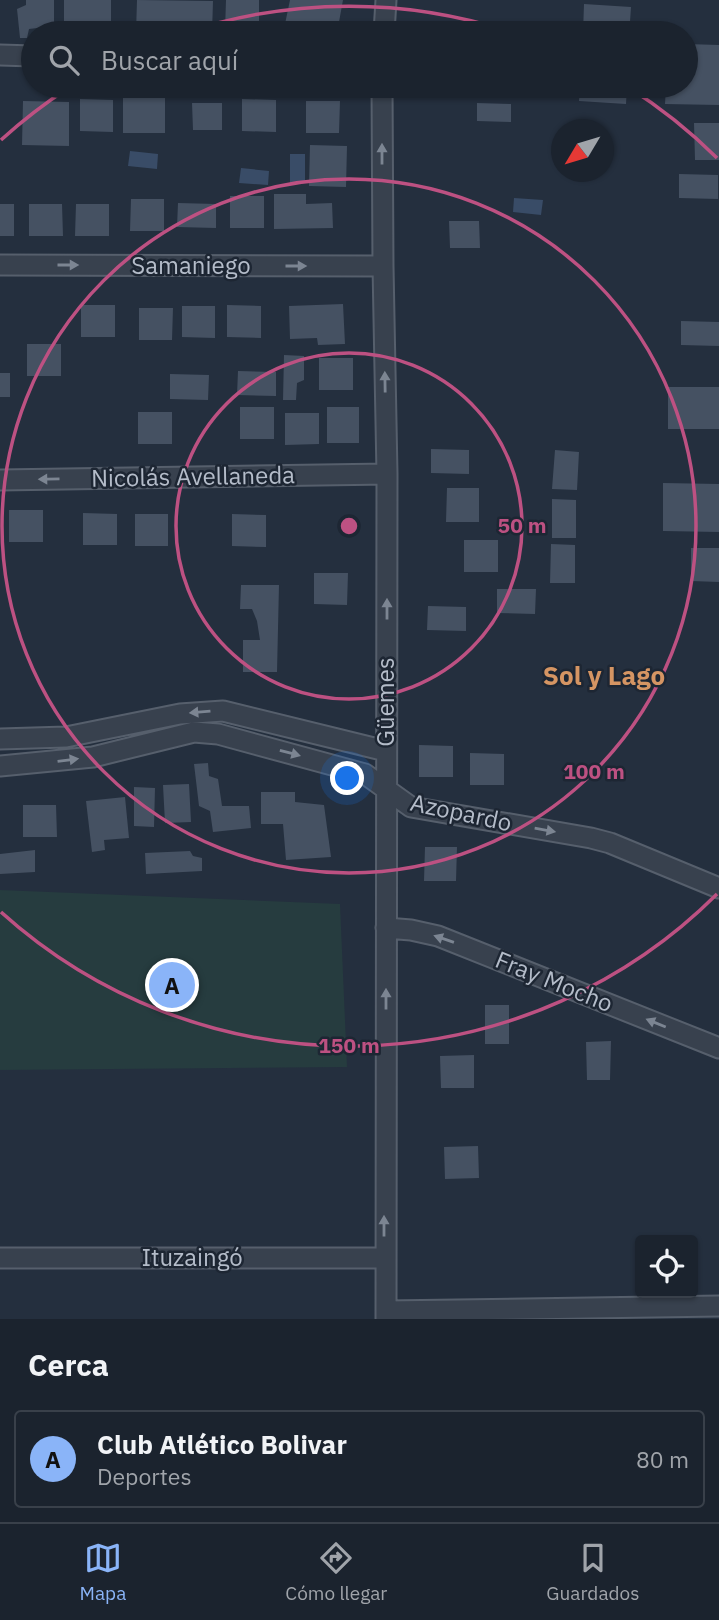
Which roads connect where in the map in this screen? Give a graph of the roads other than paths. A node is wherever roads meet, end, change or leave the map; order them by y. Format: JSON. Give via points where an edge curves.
{"nodes":[{"id":1,"x":386,"y":0,"type":"edge"},
{"id":2,"x":385,"y":21,"type":"edge"},
{"id":3,"x":0,"y":55,"type":"edge"},
{"id":4,"x":21,"y":56,"type":"edge"},
{"id":5,"x":382,"y":98,"type":"edge"},
{"id":6,"x":0,"y":265,"type":"edge"},
{"id":7,"x":383,"y":266,"type":"junction"},
{"id":8,"x":387,"y":474,"type":"junction"},
{"id":9,"x":0,"y":480,"type":"edge"},
{"id":10,"x":0,"y":739,"type":"edge"},
{"id":11,"x":386,"y":751,"type":"junction"},
{"id":12,"x":0,"y":766,"type":"edge"},
{"id":13,"x":386,"y":790,"type":"junction"},
{"id":14,"x":719,"y":888,"type":"edge"},
{"id":15,"x":386,"y":928,"type":"junction"},
{"id":16,"x":719,"y":1048,"type":"edge"},
{"id":17,"x":0,"y":1258,"type":"edge"},
{"id":18,"x":384,"y":1258,"type":"junction"},
{"id":19,"x":719,"y":1306,"type":"edge"},
{"id":20,"x":386,"y":1315,"type":"edge"}],
"edges":[{"from":1,"to":2,"type":"street"},
{"from":3,"to":4,"type":"street"},
{"from":7,"to":5,"type":"street","name":"Güemes","one_way":true},
{"from":6,"to":7,"type":"street","name":"Samaniego","one_way":true},
{"from":8,"to":7,"type":"street","name":"Güemes","one_way":true},
{"from":8,"to":9,"type":"street","name":"Nicolás Avellaneda","one_way":true},
{"from":11,"to":8,"type":"street","name":"Güemes","one_way":true},
{"from":11,"to":10,"type":"street","one_way":true,"via":[[223,711],[180,714],[66,737]]},
{"from":11,"to":13,"type":"street","name":"Güemes"},
{"from":12,"to":13,"type":"street","name":"Azopardo","one_way":true,"via":[[93,757],[194,732],[218,734],[365,774]]},
{"from":13,"to":14,"type":"street","name":"Azopardo","one_way":true,"via":[[411,807],[591,838]]},
{"from":13,"to":15,"type":"street","name":"Güemes"},
{"from":16,"to":15,"type":"street","name":"Fray Mocho","one_way":true,"via":[[438,936]]},
{"from":18,"to":15,"type":"street","name":"Güemes","one_way":true},
{"from":17,"to":18,"type":"street","name":"Ituzaingó"},
{"from":18,"to":20,"type":"street","name":"Güemes"},
{"from":19,"to":20,"type":"street"}]}
